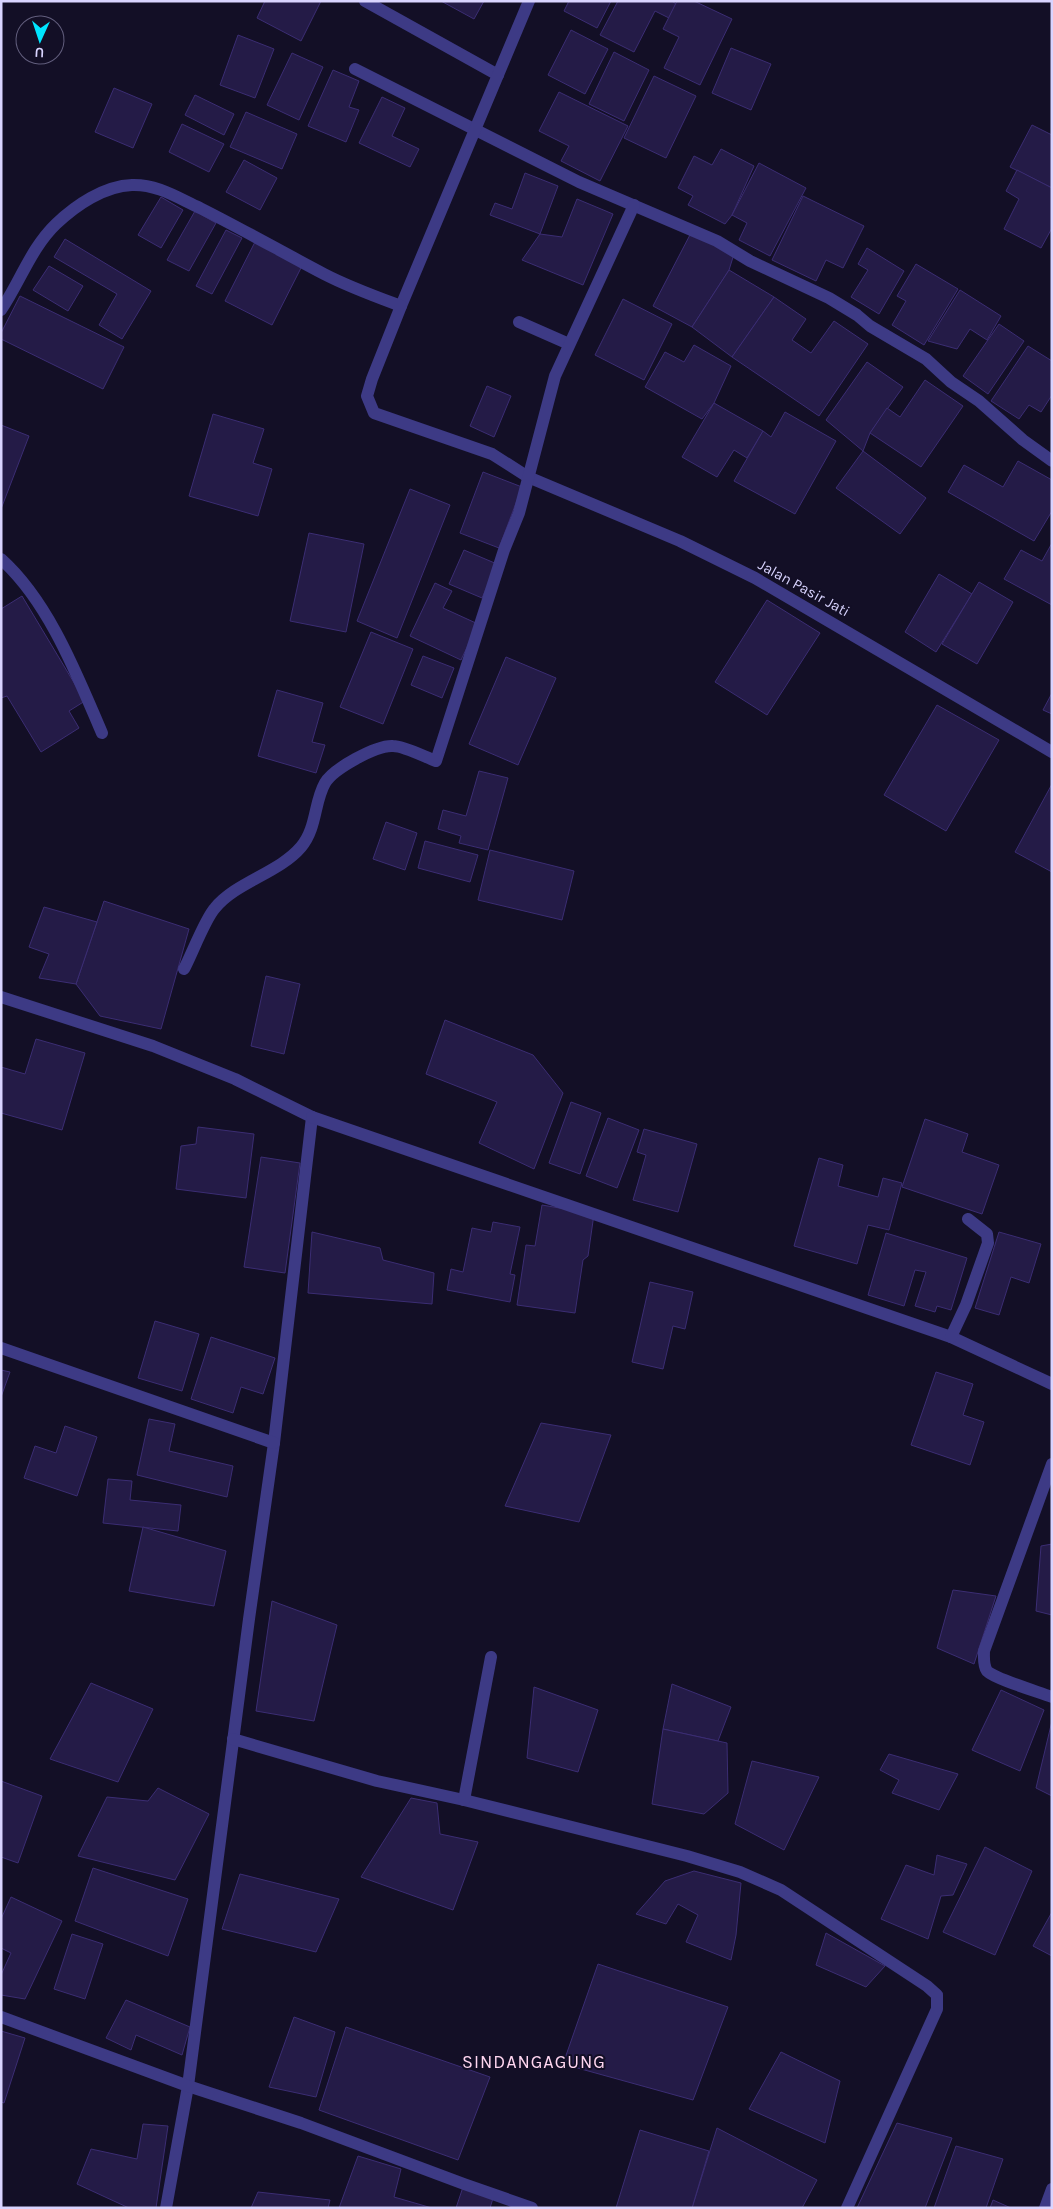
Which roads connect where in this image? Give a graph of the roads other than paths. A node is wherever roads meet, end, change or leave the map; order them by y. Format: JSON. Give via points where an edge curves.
{"nodes":[{"id":1,"x":365,"y":1,"type":"edge"},
{"id":2,"x":529,"y":1,"type":"edge"},
{"id":3,"x":355,"y":70,"type":"dead end"},
{"id":4,"x":498,"y":75,"type":"junction"},
{"id":5,"x":475,"y":130,"type":"junction"},
{"id":6,"x":634,"y":205,"type":"junction"},
{"id":7,"x":401,"y":306,"type":"junction"},
{"id":8,"x":1,"y":310,"type":"edge"},
{"id":9,"x":519,"y":322,"type":"dead end"},
{"id":10,"x":569,"y":344,"type":"junction"},
{"id":11,"x":1052,"y":462,"type":"edge"},
{"id":12,"x":528,"y":477,"type":"junction"},
{"id":13,"x":1,"y":559,"type":"edge"},
{"id":14,"x":102,"y":733,"type":"dead end"},
{"id":15,"x":1052,"y":752,"type":"edge"},
{"id":16,"x":184,"y":969,"type":"dead end"},
{"id":17,"x":1,"y":997,"type":"edge"},
{"id":18,"x":312,"y":1117,"type":"junction"},
{"id":19,"x":968,"y":1219,"type":"dead end"},
{"id":20,"x":951,"y":1338,"type":"junction"},
{"id":21,"x":1,"y":1348,"type":"edge"},
{"id":22,"x":1052,"y":1384,"type":"edge"},
{"id":23,"x":274,"y":1443,"type":"junction"},
{"id":24,"x":1052,"y":1464,"type":"edge"},
{"id":25,"x":491,"y":1656,"type":"dead end"},
{"id":26,"x":1052,"y":1696,"type":"edge"},
{"id":27,"x":233,"y":1739,"type":"junction"},
{"id":28,"x":464,"y":1800,"type":"junction"},
{"id":29,"x":1,"y":2016,"type":"edge"},
{"id":30,"x":188,"y":2086,"type":"junction"},
{"id":31,"x":1052,"y":2189,"type":"edge"},
{"id":32,"x":166,"y":2208,"type":"edge"},
{"id":33,"x":532,"y":2208,"type":"edge"},
{"id":34,"x":847,"y":2208,"type":"edge"},
{"id":35,"x":1045,"y":2208,"type":"edge"}],
"edges":[{"from":1,"to":4,"type":"street"},
{"from":2,"to":4,"type":"street","name":"Jalan Pasir Jati"},
{"from":3,"to":5,"type":"street"},
{"from":4,"to":5,"type":"street","name":"Jalan Pasir Jati"},
{"from":5,"to":6,"type":"street","via":[[579,182]]},
{"from":5,"to":7,"type":"street","name":"Jalan Pasir Jati"},
{"from":6,"to":10,"type":"street"},
{"from":6,"to":11,"type":"street","via":[[717,241],[857,315],[926,359]]},
{"from":7,"to":8,"type":"street","via":[[333,279],[168,193],[150,186],[132,185],[87,200],[55,225],[38,246]]},
{"from":7,"to":12,"type":"street","name":"Jalan Pasir Jati","via":[[367,396],[374,413],[492,454]]},
{"from":9,"to":10,"type":"street"},
{"from":10,"to":12,"type":"street","via":[[553,383]]},
{"from":12,"to":15,"type":"street","name":"Jalan Pasir Jati","via":[[680,541],[756,578]]},
{"from":12,"to":16,"type":"street","via":[[519,513],[436,760],[393,745],[334,772],[324,784],[312,828],[302,846],[286,861],[214,908]]},
{"from":13,"to":14,"type":"street","via":[[13,569],[40,607],[72,663]]},
{"from":17,"to":18,"type":"street","via":[[153,1046],[235,1079]]},
{"from":18,"to":20,"type":"street"},
{"from":18,"to":23,"type":"street"},
{"from":19,"to":20,"type":"street","via":[[987,1234],[988,1243]]},
{"from":20,"to":22,"type":"street"},
{"from":21,"to":23,"type":"street"},
{"from":23,"to":27,"type":"street"},
{"from":24,"to":26,"type":"street","via":[[984,1651],[984,1662],[988,1671],[998,1676]]},
{"from":25,"to":28,"type":"street"},
{"from":27,"to":28,"type":"street","via":[[378,1781]]},
{"from":27,"to":30,"type":"street"},
{"from":28,"to":34,"type":"street","via":[[740,1872],[780,1890],[937,1995],[937,2009]]},
{"from":29,"to":30,"type":"street"},
{"from":30,"to":32,"type":"street"},
{"from":30,"to":33,"type":"street","via":[[301,2123]]},
{"from":31,"to":35,"type":"street"}]}
